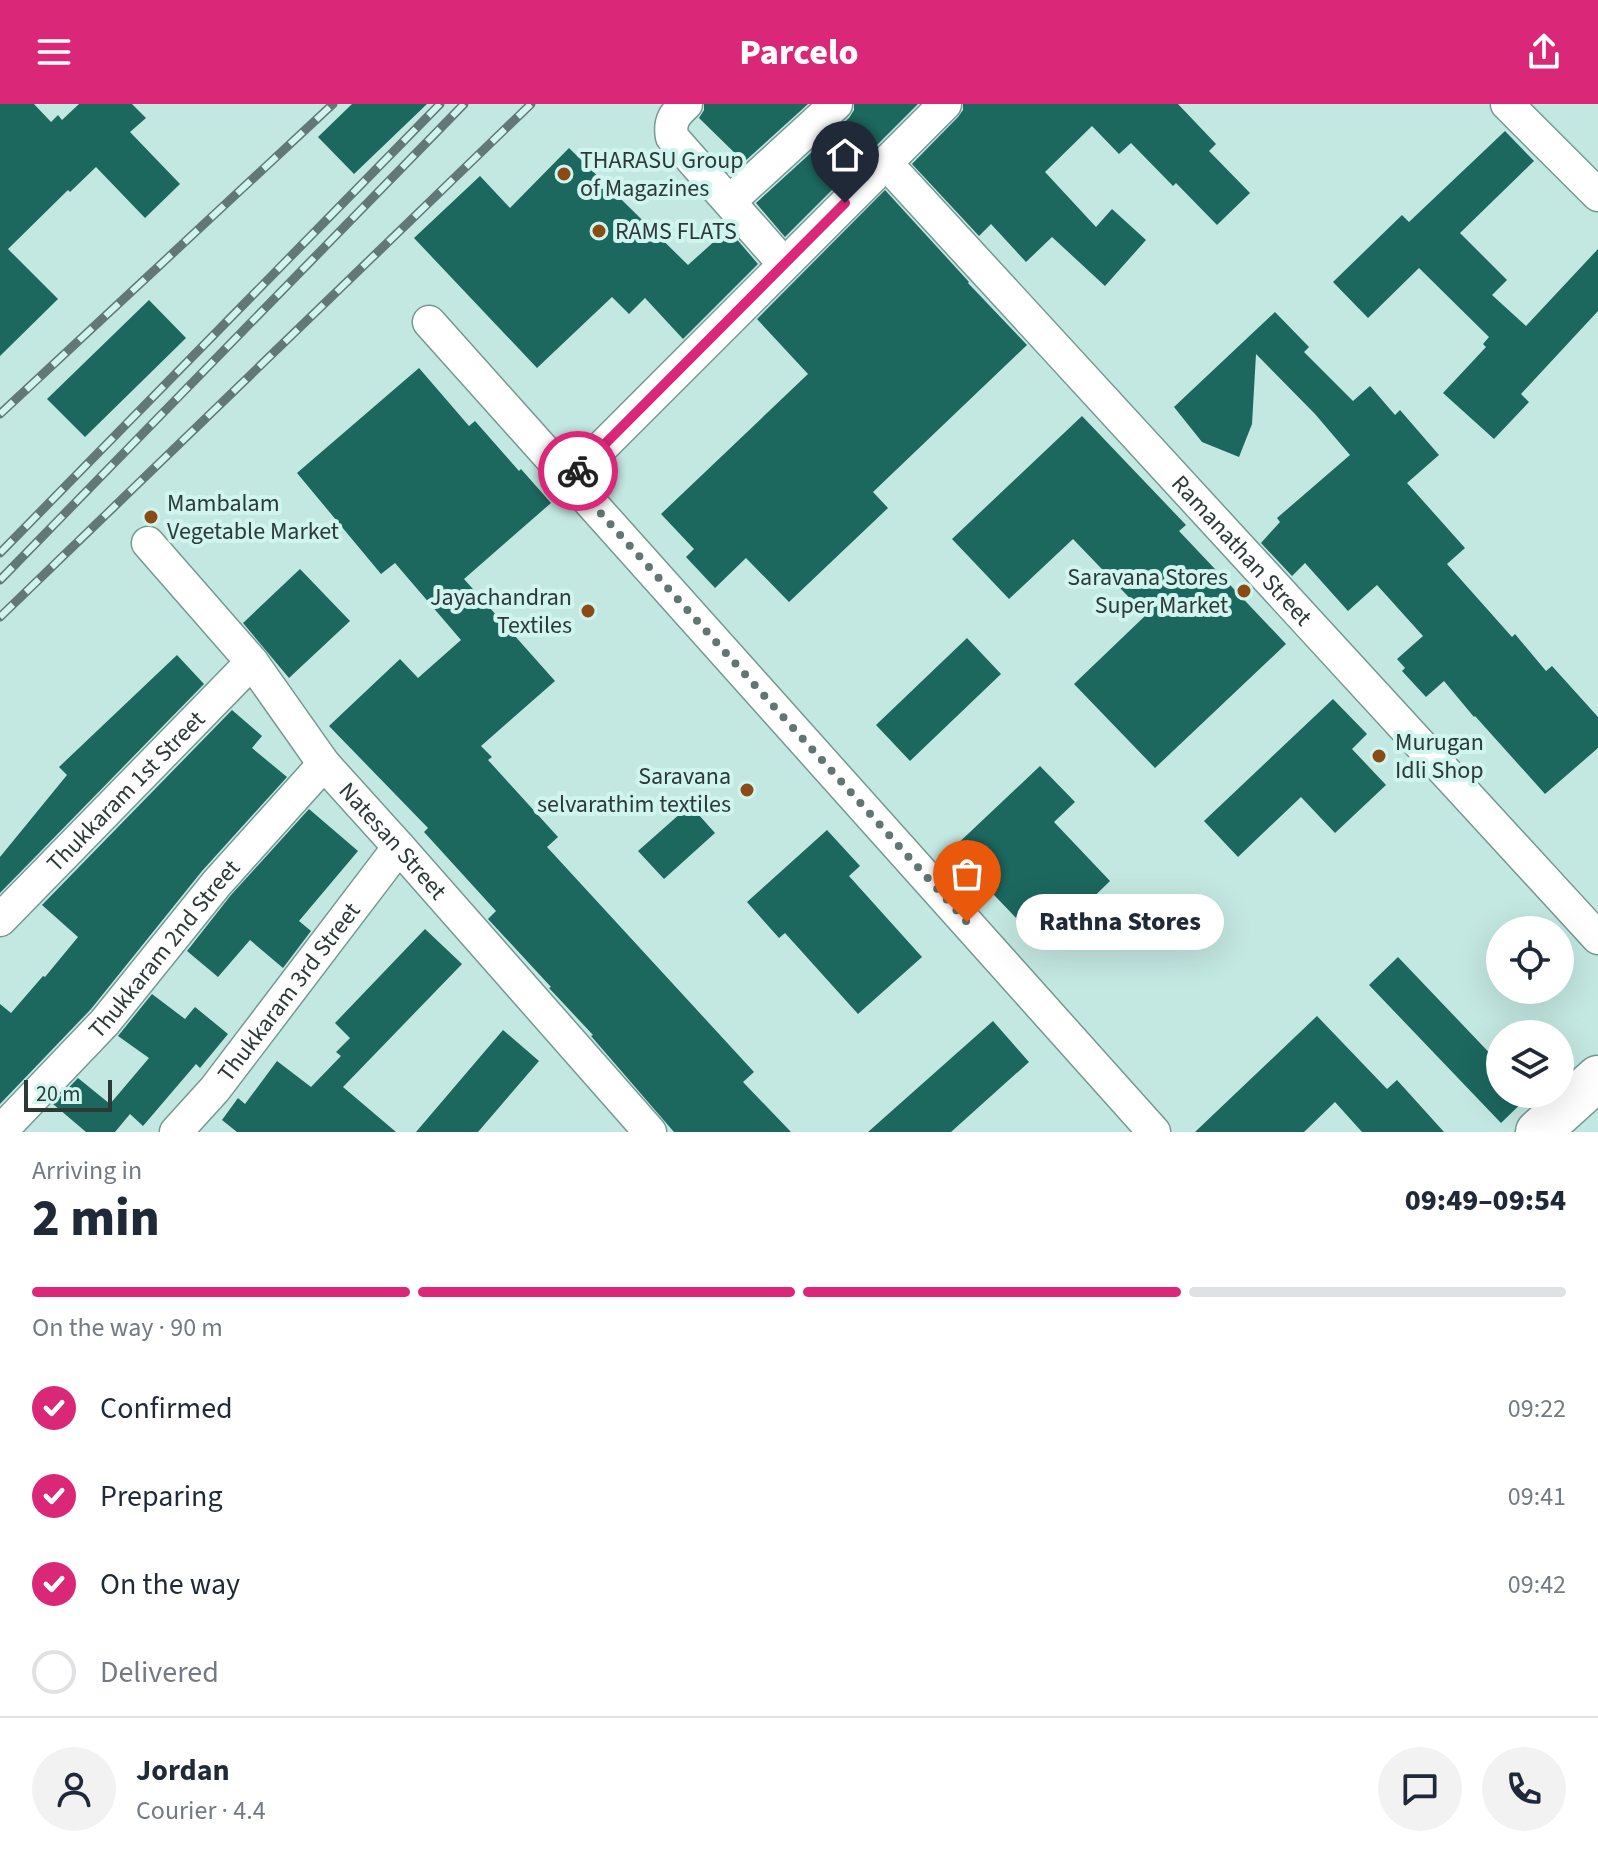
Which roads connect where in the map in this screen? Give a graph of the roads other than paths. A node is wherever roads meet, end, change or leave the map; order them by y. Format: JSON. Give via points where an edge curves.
{"nodes":[{"id":1,"x":686,"y":104,"type":"edge"},
{"id":2,"x":836,"y":104,"type":"edge"},
{"id":3,"x":945,"y":104,"type":"edge"},
{"id":4,"x":1507,"y":104,"type":"edge"},
{"id":5,"x":886,"y":163,"type":"junction"},
{"id":6,"x":1598,"y":195,"type":"edge"},
{"id":7,"x":730,"y":201,"type":"junction"},
{"id":8,"x":784,"y":264,"type":"junction"},
{"id":9,"x":429,"y":322,"type":"dead end"},
{"id":10,"x":570,"y":479,"type":"junction"},
{"id":11,"x":148,"y":543,"type":"dead end"},
{"id":12,"x":252,"y":662,"type":"junction"},
{"id":13,"x":324,"y":764,"type":"junction"},
{"id":14,"x":399,"y":847,"type":"junction"},
{"id":15,"x":0,"y":920,"type":"edge"},
{"id":16,"x":1598,"y":938,"type":"edge"},
{"id":17,"x":1598,"y":1078,"type":"edge"},
{"id":18,"x":1598,"y":1119,"type":"edge"},
{"id":19,"x":0,"y":1132,"type":"edge"},
{"id":20,"x":176,"y":1132,"type":"edge"},
{"id":21,"x":650,"y":1132,"type":"edge"},
{"id":22,"x":1154,"y":1132,"type":"edge"},
{"id":23,"x":1538,"y":1132,"type":"edge"},
{"id":24,"x":1583,"y":1132,"type":"edge"}],
"edges":[{"from":1,"to":7,"type":"street","via":[[672,120],[672,137]]},
{"from":2,"to":7,"type":"street"},
{"from":3,"to":5,"type":"street"},
{"from":4,"to":6,"type":"street"},
{"from":5,"to":8,"type":"street"},
{"from":5,"to":16,"type":"street","name":"Ramanathan Street"},
{"from":7,"to":8,"type":"street"},
{"from":8,"to":10,"type":"street"},
{"from":9,"to":10,"type":"street"},
{"from":10,"to":22,"type":"street"},
{"from":11,"to":12,"type":"street","name":"Natesan Street"},
{"from":12,"to":13,"type":"street","name":"Natesan Street"},
{"from":12,"to":15,"type":"street","name":"Thukkaram 1st Street"},
{"from":13,"to":14,"type":"street","name":"Natesan Street"},
{"from":13,"to":19,"type":"street","name":"Thukkaram 2nd Street","via":[[217,883],[105,1022]]},
{"from":14,"to":20,"type":"street","name":"Thukkaram 3rd Street","via":[[215,1089]]},
{"from":14,"to":21,"type":"street","name":"Natesan Street"},
{"from":17,"to":23,"type":"street"},
{"from":18,"to":24,"type":"street"}]}
